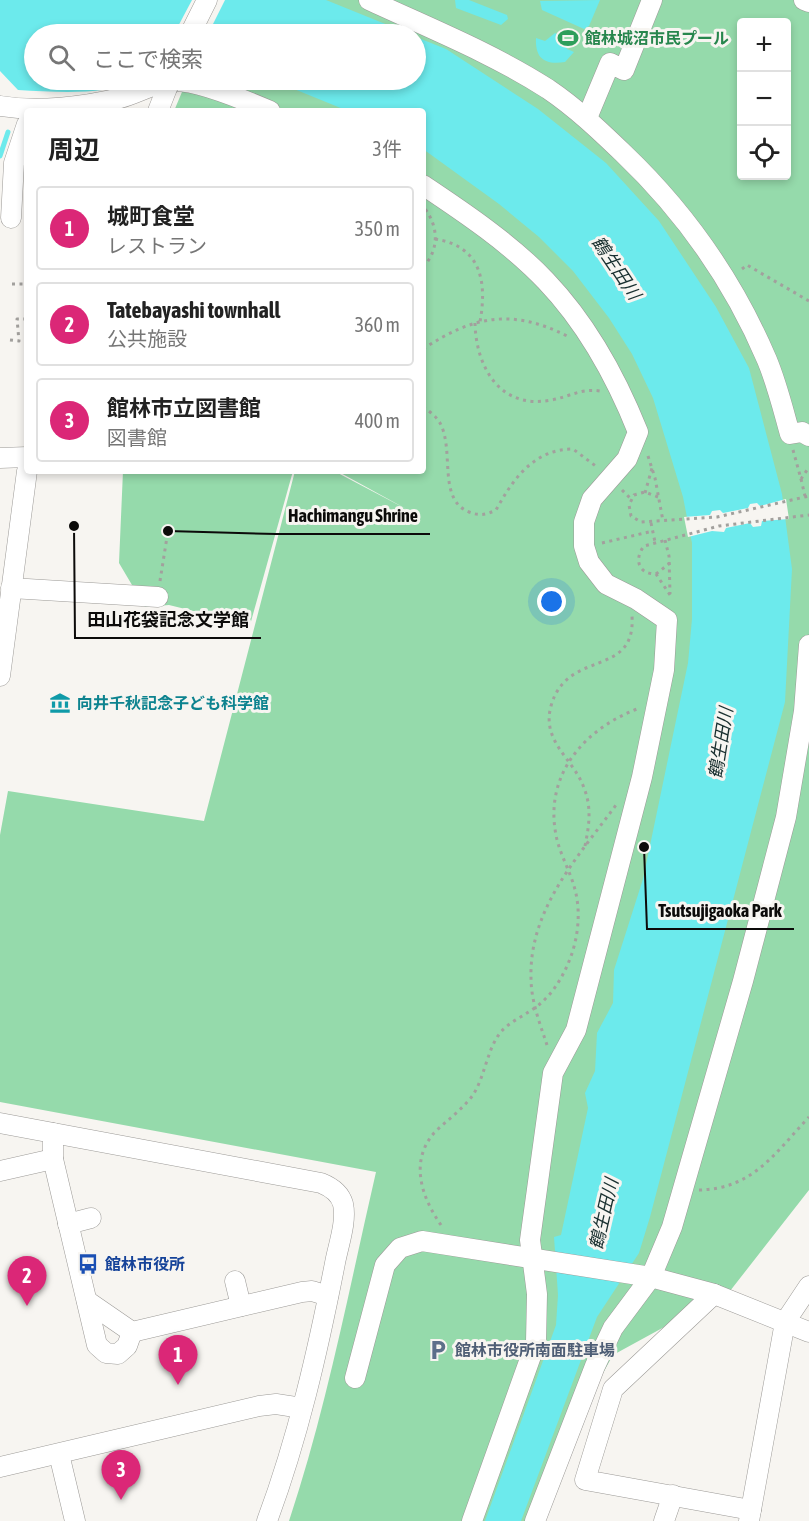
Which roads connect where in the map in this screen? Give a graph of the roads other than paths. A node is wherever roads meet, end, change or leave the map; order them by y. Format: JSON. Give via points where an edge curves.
{"nodes":[{"id":1,"x":207,"y":0,"type":"edge"},
{"id":2,"x":369,"y":0,"type":"edge"},
{"id":3,"x":652,"y":0,"type":"edge"},
{"id":4,"x":804,"y":0,"type":"edge"},
{"id":5,"x":809,"y":2,"type":"edge"},
{"id":6,"x":195,"y":24,"type":"edge"},
{"id":7,"x":420,"y":24,"type":"edge"},
{"id":8,"x":426,"y":27,"type":"edge"},
{"id":9,"x":144,"y":90,"type":"edge"},
{"id":10,"x":167,"y":90,"type":"edge"},
{"id":11,"x":210,"y":90,"type":"edge"},
{"id":12,"x":0,"y":106,"type":"edge"},
{"id":13,"x":63,"y":108,"type":"edge"},
{"id":14,"x":159,"y":108,"type":"edge"},
{"id":15,"x":261,"y":108,"type":"edge"},
{"id":16,"x":24,"y":112,"type":"edge"},
{"id":17,"x":587,"y":118,"type":"junction"},
{"id":18,"x":24,"y":132,"type":"edge"},
{"id":19,"x":426,"y":187,"type":"edge"},
{"id":20,"x":11,"y":218,"type":"dead end"},
{"id":21,"x":800,"y":435,"type":"edge"},
{"id":22,"x":0,"y":458,"type":"edge"},
{"id":23,"x":24,"y":458,"type":"edge"},
{"id":24,"x":27,"y":474,"type":"edge"},
{"id":25,"x":11,"y":588,"type":"junction"},
{"id":26,"x":158,"y":597,"type":"road end"},
{"id":27,"x":809,"y":645,"type":"edge"},
{"id":28,"x":0,"y":676,"type":"edge"},
{"id":29,"x":0,"y":1123,"type":"edge"},
{"id":30,"x":53,"y":1133,"type":"junction"},
{"id":31,"x":53,"y":1159,"type":"junction"},
{"id":32,"x":0,"y":1171,"type":"edge"},
{"id":33,"x":91,"y":1218,"type":"dead end"},
{"id":34,"x":68,"y":1224,"type":"junction"},
{"id":35,"x":539,"y":1259,"type":"junction"},
{"id":36,"x":646,"y":1276,"type":"junction"},
{"id":37,"x":235,"y":1281,"type":"dead end"},
{"id":38,"x":809,"y":1286,"type":"edge"},
{"id":39,"x":714,"y":1294,"type":"junction"},
{"id":40,"x":328,"y":1296,"type":"junction"},
{"id":41,"x":87,"y":1301,"type":"junction"},
{"id":42,"x":241,"y":1306,"type":"junction"},
{"id":43,"x":785,"y":1322,"type":"junction"},
{"id":44,"x":132,"y":1332,"type":"junction"},
{"id":45,"x":809,"y":1332,"type":"edge"},
{"id":46,"x":356,"y":1378,"type":"dead end"},
{"id":47,"x":302,"y":1408,"type":"junction"},
{"id":48,"x":58,"y":1454,"type":"junction"},
{"id":49,"x":0,"y":1467,"type":"edge"},
{"id":50,"x":673,"y":1495,"type":"junction"},
{"id":51,"x":750,"y":1515,"type":"edge"},
{"id":52,"x":75,"y":1521,"type":"edge"},
{"id":53,"x":267,"y":1521,"type":"edge"},
{"id":54,"x":472,"y":1521,"type":"edge"},
{"id":55,"x":535,"y":1521,"type":"edge"},
{"id":56,"x":664,"y":1521,"type":"edge"}],
"edges":[{"from":1,"to":6,"type":"street"},
{"from":2,"to":7,"type":"street"},
{"from":3,"to":17,"type":"street","via":[[624,70],[610,63]]},
{"from":4,"to":5,"type":"street"},
{"from":8,"to":17,"type":"street","via":[[546,88]]},
{"from":9,"to":13,"type":"street"},
{"from":10,"to":14,"type":"street"},
{"from":11,"to":15,"type":"street"},
{"from":12,"to":16,"type":"street"},
{"from":17,"to":21,"type":"street","via":[[667,196],[714,257],[736,295]]},
{"from":18,"to":20,"type":"street","via":[[14,163]]},
{"from":19,"to":35,"type":"street","via":[[514,252],[546,281],[596,348],[625,400],[638,432],[627,459],[588,508],[584,546],[589,562],[614,590],[667,620],[658,701],[642,777],[576,1029],[553,1073],[531,1240]]},
{"from":22,"to":23,"type":"street"},
{"from":24,"to":25,"type":"street"},
{"from":25,"to":26,"type":"street"},
{"from":25,"to":28,"type":"street"},
{"from":27,"to":36,"type":"street","via":[[804,711],[786,817],[672,1227]]},
{"from":29,"to":30,"type":"street"},
{"from":30,"to":31,"type":"street"},
{"from":30,"to":40,"type":"street","via":[[331,1187],[342,1202],[343,1217]]},
{"from":31,"to":32,"type":"street"},
{"from":31,"to":34,"type":"street"},
{"from":33,"to":34,"type":"street"},
{"from":34,"to":41,"type":"street"},
{"from":35,"to":36,"type":"street"},
{"from":35,"to":46,"type":"street","via":[[454,1244],[414,1242],[400,1248],[382,1273]]},
{"from":35,"to":54,"type":"street","via":[[536,1342]]},
{"from":36,"to":39,"type":"street"},
{"from":36,"to":55,"type":"street","via":[[613,1328],[595,1366]]},
{"from":37,"to":42,"type":"street"},
{"from":38,"to":43,"type":"street"},
{"from":39,"to":43,"type":"street"},
{"from":39,"to":50,"type":"street","via":[[613,1389],[585,1480]]},
{"from":40,"to":42,"type":"street","via":[[302,1292]]},
{"from":40,"to":47,"type":"street"},
{"from":41,"to":44,"type":"street"},
{"from":41,"to":44,"type":"street","via":[[101,1350],[118,1354],[127,1346]]},
{"from":42,"to":44,"type":"street"},
{"from":43,"to":45,"type":"street"},
{"from":43,"to":51,"type":"street"},
{"from":47,"to":48,"type":"street","via":[[259,1406]]},
{"from":47,"to":53,"type":"street"},
{"from":48,"to":49,"type":"street"},
{"from":48,"to":52,"type":"street"},
{"from":50,"to":51,"type":"street"},
{"from":50,"to":56,"type":"street"}]}
